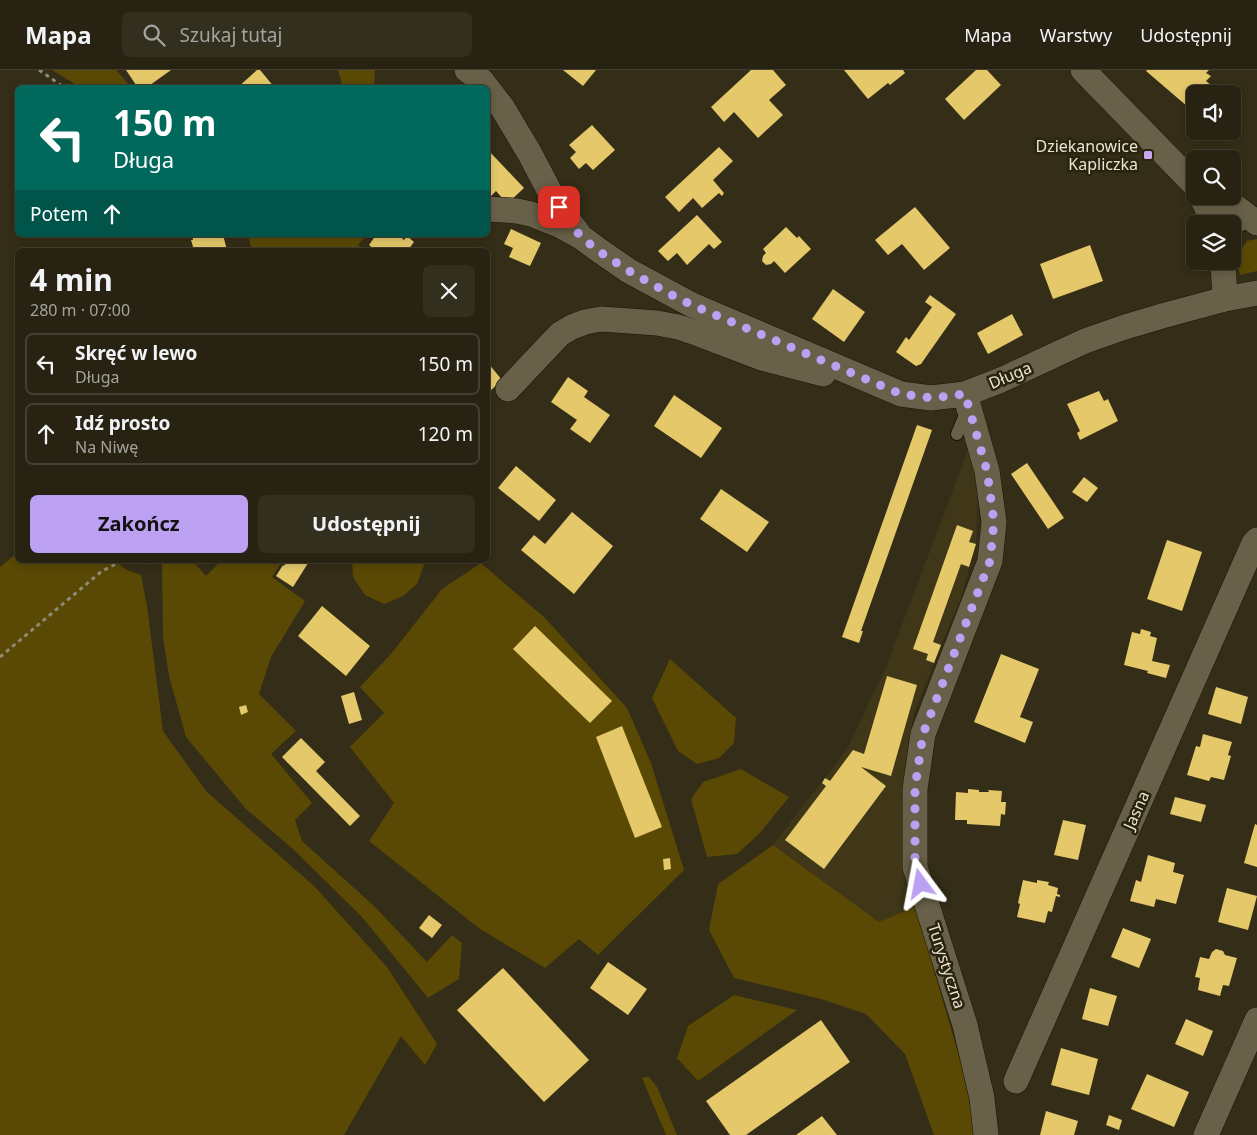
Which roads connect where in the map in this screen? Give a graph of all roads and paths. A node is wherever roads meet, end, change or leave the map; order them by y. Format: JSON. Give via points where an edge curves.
{"nodes":[{"id":1,"x":39,"y":70,"type":"edge"},
{"id":2,"x":467,"y":70,"type":"edge"},
{"id":3,"x":1083,"y":70,"type":"edge"},
{"id":4,"x":61,"y":85,"type":"edge"},
{"id":5,"x":484,"y":85,"type":"edge"},
{"id":6,"x":490,"y":92,"type":"edge"},
{"id":7,"x":1186,"y":177,"type":"edge"},
{"id":8,"x":1229,"y":205,"type":"edge"},
{"id":9,"x":490,"y":209,"type":"edge"},
{"id":10,"x":1247,"y":224,"type":"edge"},
{"id":11,"x":581,"y":237,"type":"junction"},
{"id":12,"x":1223,"y":270,"type":"edge"},
{"id":13,"x":1257,"y":293,"type":"edge"},
{"id":14,"x":1225,"y":300,"type":"junction"},
{"id":15,"x":508,"y":389,"type":"dead end"},
{"id":16,"x":901,"y":394,"type":"junction"},
{"id":17,"x":967,"y":400,"type":"junction"},
{"id":18,"x":957,"y":434,"type":"dead end"},
{"id":19,"x":1257,"y":540,"type":"edge"},
{"id":20,"x":118,"y":563,"type":"edge"},
{"id":21,"x":150,"y":563,"type":"edge"},
{"id":22,"x":154,"y":564,"type":"dead end"},
{"id":23,"x":0,"y":657,"type":"edge"},
{"id":24,"x":1257,"y":1020,"type":"edge"},
{"id":25,"x":1016,"y":1081,"type":"dead end"},
{"id":26,"x":986,"y":1135,"type":"edge"},
{"id":27,"x":1206,"y":1135,"type":"edge"}],
"edges":[{"from":1,"to":4,"type":"path"},
{"from":2,"to":5,"type":"street"},
{"from":3,"to":7,"type":"street"},
{"from":6,"to":11,"type":"street","via":[[530,154],[552,196]]},
{"from":8,"to":10,"type":"street"},
{"from":9,"to":11,"type":"street","via":[[531,214]]},
{"from":11,"to":16,"type":"street","name":"Długa","via":[[629,271],[692,305]]},
{"from":12,"to":14,"type":"street"},
{"from":13,"to":14,"type":"street","name":"Długa"},
{"from":14,"to":17,"type":"street","name":"Długa","via":[[1162,316],[1085,342],[1000,380]]},
{"from":15,"to":16,"type":"street","via":[[560,334],[584,322],[601,319],[678,327],[762,358]]},
{"from":16,"to":17,"type":"street","name":"Długa"},
{"from":17,"to":18,"type":"lane"},
{"from":17,"to":26,"type":"street","name":"Turystyczna","via":[[987,471],[993,513],[990,561],[923,734],[915,788],[915,867],[965,1025],[982,1098]]},
{"from":19,"to":25,"type":"street","name":"Jasna"},
{"from":20,"to":23,"type":"path","via":[[102,571]]},
{"from":21,"to":22,"type":"path"},
{"from":24,"to":27,"type":"street"}]}
